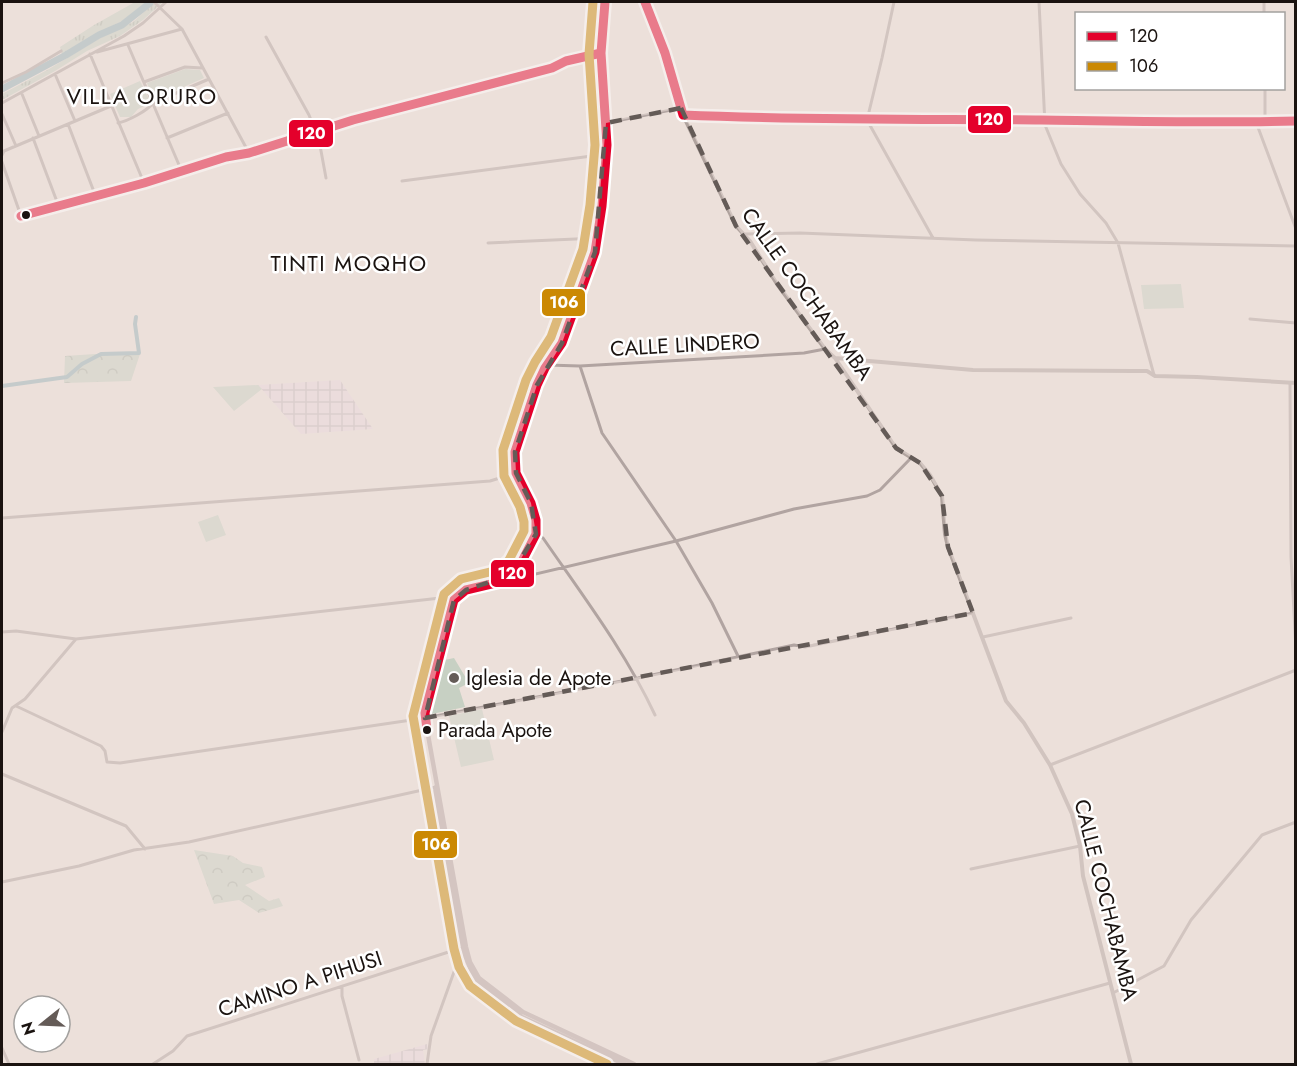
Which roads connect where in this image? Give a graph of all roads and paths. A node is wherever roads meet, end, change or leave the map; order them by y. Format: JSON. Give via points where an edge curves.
{"nodes":[{"id":1,"x":154,"y":2,"type":"edge"},
{"id":2,"x":166,"y":2,"type":"edge"},
{"id":3,"x":605,"y":2,"type":"edge"},
{"id":4,"x":645,"y":2,"type":"edge"},
{"id":5,"x":894,"y":2,"type":"edge"},
{"id":6,"x":1039,"y":2,"type":"edge"},
{"id":7,"x":160,"y":7,"type":"junction"},
{"id":8,"x":182,"y":29,"type":"junction"},
{"id":9,"x":266,"y":37,"type":"dead end"},
{"id":10,"x":128,"y":45,"type":"junction"},
{"id":11,"x":62,"y":51,"type":"dead end"},
{"id":12,"x":601,"y":53,"type":"junction"},
{"id":13,"x":90,"y":54,"type":"junction"},
{"id":14,"x":202,"y":68,"type":"junction"},
{"id":15,"x":55,"y":74,"type":"junction"},
{"id":16,"x":210,"y":79,"type":"junction"},
{"id":17,"x":143,"y":82,"type":"junction"},
{"id":18,"x":2,"y":83,"type":"edge"},
{"id":19,"x":1265,"y":90,"type":"edge"},
{"id":20,"x":22,"y":94,"type":"junction"},
{"id":21,"x":2,"y":103,"type":"edge"},
{"id":22,"x":153,"y":103,"type":"junction"},
{"id":23,"x":111,"y":106,"type":"junction"},
{"id":24,"x":681,"y":108,"type":"junction"},
{"id":25,"x":228,"y":113,"type":"junction"},
{"id":26,"x":2,"y":114,"type":"edge"},
{"id":27,"x":683,"y":115,"type":"junction"},
{"id":28,"x":867,"y":120,"type":"junction"},
{"id":29,"x":1044,"y":120,"type":"junction"},
{"id":30,"x":75,"y":121,"type":"junction"},
{"id":31,"x":1265,"y":121,"type":"junction"},
{"id":32,"x":1296,"y":121,"type":"edge"},
{"id":33,"x":1256,"y":122,"type":"junction"},
{"id":34,"x":118,"y":123,"type":"junction"},
{"id":35,"x":606,"y":123,"type":"junction"},
{"id":36,"x":68,"y":124,"type":"junction"},
{"id":37,"x":315,"y":133,"type":"junction"},
{"id":38,"x":39,"y":136,"type":"junction"},
{"id":39,"x":33,"y":138,"type":"junction"},
{"id":40,"x":167,"y":138,"type":"junction"},
{"id":41,"x":16,"y":146,"type":"junction"},
{"id":42,"x":249,"y":153,"type":"junction"},
{"id":43,"x":2,"y":154,"type":"edge"},
{"id":44,"x":607,"y":154,"type":"junction"},
{"id":45,"x":2,"y":162,"type":"edge"},
{"id":46,"x":182,"y":172,"type":"junction"},
{"id":47,"x":326,"y":178,"type":"dead end"},
{"id":48,"x":402,"y":181,"type":"dead end"},
{"id":49,"x":9,"y":183,"type":"junction"},
{"id":50,"x":144,"y":183,"type":"junction"},
{"id":51,"x":2,"y":185,"type":"edge"},
{"id":52,"x":96,"y":197,"type":"junction"},
{"id":53,"x":59,"y":207,"type":"junction"},
{"id":54,"x":1296,"y":229,"type":"edge"},
{"id":55,"x":744,"y":234,"type":"junction"},
{"id":56,"x":933,"y":237,"type":"junction"},
{"id":57,"x":598,"y":238,"type":"junction"},
{"id":58,"x":488,"y":243,"type":"dead end"},
{"id":59,"x":1118,"y":243,"type":"junction"},
{"id":60,"x":1296,"y":246,"type":"edge"},
{"id":61,"x":1250,"y":320,"type":"dead end"},
{"id":62,"x":1296,"y":323,"type":"edge"},
{"id":63,"x":825,"y":349,"type":"junction"},
{"id":64,"x":834,"y":358,"type":"junction"},
{"id":65,"x":547,"y":366,"type":"junction"},
{"id":66,"x":580,"y":366,"type":"junction"},
{"id":67,"x":1155,"y":376,"type":"junction"},
{"id":68,"x":1290,"y":383,"type":"junction"},
{"id":69,"x":1296,"y":383,"type":"edge"},
{"id":70,"x":911,"y":458,"type":"junction"},
{"id":71,"x":516,"y":472,"type":"junction"},
{"id":72,"x":2,"y":519,"type":"edge"},
{"id":73,"x":536,"y":534,"type":"junction"},
{"id":74,"x":676,"y":541,"type":"junction"},
{"id":75,"x":563,"y":567,"type":"junction"},
{"id":76,"x":504,"y":580,"type":"junction"},
{"id":77,"x":458,"y":596,"type":"junction"},
{"id":78,"x":973,"y":613,"type":"junction"},
{"id":79,"x":1071,"y":618,"type":"dead end"},
{"id":80,"x":2,"y":632,"type":"edge"},
{"id":81,"x":983,"y":637,"type":"junction"},
{"id":82,"x":76,"y":639,"type":"junction"},
{"id":83,"x":1296,"y":649,"type":"edge"},
{"id":84,"x":738,"y":656,"type":"junction"},
{"id":85,"x":1296,"y":670,"type":"edge"},
{"id":86,"x":638,"y":678,"type":"junction"},
{"id":87,"x":16,"y":706,"type":"junction"},
{"id":88,"x":655,"y":715,"type":"dead end"},
{"id":89,"x":425,"y":718,"type":"junction"},
{"id":90,"x":2,"y":732,"type":"edge"},
{"id":91,"x":1050,"y":765,"type":"junction"},
{"id":92,"x":2,"y":774,"type":"edge"},
{"id":93,"x":436,"y":787,"type":"junction"},
{"id":94,"x":1296,"y":822,"type":"edge"},
{"id":95,"x":1080,"y":846,"type":"junction"},
{"id":96,"x":145,"y":849,"type":"junction"},
{"id":97,"x":971,"y":869,"type":"dead end"},
{"id":98,"x":2,"y":882,"type":"edge"},
{"id":99,"x":464,"y":947,"type":"junction"},
{"id":100,"x":466,"y":955,"type":"junction"},
{"id":101,"x":1110,"y":983,"type":"junction"},
{"id":102,"x":342,"y":987,"type":"junction"},
{"id":103,"x":1113,"y":993,"type":"junction"},
{"id":104,"x":2,"y":1048,"type":"edge"},
{"id":105,"x":359,"y":1060,"type":"dead end"},
{"id":106,"x":9,"y":1065,"type":"edge"},
{"id":107,"x":153,"y":1065,"type":"edge"},
{"id":108,"x":427,"y":1065,"type":"edge"},
{"id":109,"x":624,"y":1065,"type":"edge"},
{"id":110,"x":634,"y":1065,"type":"edge"},
{"id":111,"x":818,"y":1065,"type":"edge"},
{"id":112,"x":1131,"y":1065,"type":"edge"}],
"edges":[{"from":1,"to":7,"type":"street"},
{"from":2,"to":7,"type":"street"},
{"from":3,"to":12,"type":"main road"},
{"from":4,"to":24,"type":"street","name":"CALLE COCHABAMBA"},
{"from":5,"to":28,"type":"street"},
{"from":6,"to":29,"type":"street"},
{"from":7,"to":8,"type":"street"},
{"from":7,"to":13,"type":"street","via":[[143,23]]},
{"from":8,"to":10,"type":"street"},
{"from":8,"to":14,"type":"street"},
{"from":9,"to":37,"type":"street"},
{"from":10,"to":13,"type":"street"},
{"from":10,"to":17,"type":"street"},
{"from":11,"to":18,"type":"street"},
{"from":12,"to":35,"type":"main road"},
{"from":12,"to":37,"type":"street"},
{"from":13,"to":15,"type":"street"},
{"from":13,"to":23,"type":"street"},
{"from":14,"to":16,"type":"street"},
{"from":14,"to":17,"type":"street","via":[[185,67]]},
{"from":15,"to":20,"type":"street"},
{"from":15,"to":30,"type":"street"},
{"from":16,"to":22,"type":"street"},
{"from":16,"to":25,"type":"street"},
{"from":17,"to":22,"type":"street"},
{"from":19,"to":31,"type":"street"},
{"from":20,"to":21,"type":"street"},
{"from":20,"to":38,"type":"street"},
{"from":22,"to":34,"type":"street","via":[[129,121]]},
{"from":22,"to":40,"type":"street"},
{"from":23,"to":30,"type":"street"},
{"from":23,"to":34,"type":"street"},
{"from":24,"to":27,"type":"street","name":"CALLE COCHABAMBA"},
{"from":24,"to":35,"type":"street"},
{"from":25,"to":40,"type":"street"},
{"from":25,"to":42,"type":"street"},
{"from":26,"to":41,"type":"street"},
{"from":27,"to":28,"type":"street"},
{"from":27,"to":55,"type":"street","name":"CALLE COCHABAMBA","via":[[731,216]]},
{"from":28,"to":29,"type":"street"},
{"from":28,"to":56,"type":"street"},
{"from":29,"to":33,"type":"street"},
{"from":29,"to":59,"type":"street","via":[[1061,164]]},
{"from":30,"to":36,"type":"street"},
{"from":31,"to":32,"type":"street"},
{"from":31,"to":33,"type":"street"},
{"from":33,"to":54,"type":"street"},
{"from":34,"to":50,"type":"street"},
{"from":35,"to":44,"type":"main road"},
{"from":36,"to":38,"type":"street"},
{"from":36,"to":52,"type":"street"},
{"from":37,"to":42,"type":"street"},
{"from":37,"to":47,"type":"street"},
{"from":38,"to":39,"type":"street"},
{"from":39,"to":41,"type":"street"},
{"from":39,"to":53,"type":"street"},
{"from":40,"to":46,"type":"street"},
{"from":41,"to":43,"type":"street"},
{"from":42,"to":46,"type":"street"},
{"from":44,"to":48,"type":"street"},
{"from":44,"to":57,"type":"main road"},
{"from":45,"to":49,"type":"street"},
{"from":46,"to":50,"type":"street"},
{"from":49,"to":51,"type":"street"},
{"from":49,"to":53,"type":"street","via":[[21,216]]},
{"from":50,"to":52,"type":"street"},
{"from":52,"to":53,"type":"street"},
{"from":55,"to":56,"type":"street"},
{"from":55,"to":63,"type":"street","name":"CALLE COCHABAMBA"},
{"from":56,"to":59,"type":"street"},
{"from":57,"to":58,"type":"street"},
{"from":57,"to":65,"type":"main road","via":[[574,313]]},
{"from":59,"to":60,"type":"street"},
{"from":59,"to":67,"type":"street"},
{"from":61,"to":62,"type":"street"},
{"from":63,"to":64,"type":"street","name":"CALLE COCHABAMBA"},
{"from":63,"to":66,"type":"street","name":"CALLE LINDERO"},
{"from":64,"to":67,"type":"street","via":[[973,370],[1133,370]]},
{"from":64,"to":70,"type":"street","name":"CALLE COCHABAMBA","via":[[896,448]]},
{"from":65,"to":66,"type":"street","name":"CALLE LINDERO"},
{"from":65,"to":71,"type":"main road","via":[[515,452]]},
{"from":66,"to":74,"type":"street","via":[[602,433]]},
{"from":67,"to":68,"type":"street"},
{"from":68,"to":69,"type":"street"},
{"from":68,"to":83,"type":"street"},
{"from":70,"to":74,"type":"street","via":[[880,490],[867,496],[794,509]]},
{"from":70,"to":78,"type":"street","name":"CALLE COCHABAMBA","via":[[925,469],[942,496],[948,548]]},
{"from":71,"to":72,"type":"street","via":[[490,482]]},
{"from":71,"to":73,"type":"main road","via":[[531,503]]},
{"from":73,"to":75,"type":"street"},
{"from":73,"to":76,"type":"main road","via":[[519,567]]},
{"from":74,"to":75,"type":"street"},
{"from":74,"to":84,"type":"street"},
{"from":75,"to":76,"type":"street"},
{"from":75,"to":86,"type":"street"},
{"from":76,"to":77,"type":"main road","via":[[466,590]]},
{"from":77,"to":82,"type":"street"},
{"from":77,"to":89,"type":"main road","via":[[452,604]]},
{"from":78,"to":81,"type":"street","name":"CALLE COCHABAMBA"},
{"from":78,"to":84,"type":"street","via":[[805,647],[794,645]]},
{"from":79,"to":81,"type":"street"},
{"from":80,"to":82,"type":"street"},
{"from":81,"to":91,"type":"street","name":"CALLE COCHABAMBA","via":[[1006,701]]},
{"from":82,"to":87,"type":"street"},
{"from":84,"to":86,"type":"street"},
{"from":85,"to":91,"type":"street"},
{"from":86,"to":88,"type":"street"},
{"from":86,"to":89,"type":"street"},
{"from":87,"to":89,"type":"street","via":[[101,746],[109,764]]},
{"from":87,"to":90,"type":"street"},
{"from":89,"to":93,"type":"main road"},
{"from":91,"to":95,"type":"street","name":"CALLE COCHABAMBA","via":[[1072,814]]},
{"from":92,"to":96,"type":"street","via":[[126,826]]},
{"from":93,"to":96,"type":"street"},
{"from":93,"to":99,"type":"main road"},
{"from":94,"to":103,"type":"street","via":[[1262,836],[1191,920],[1164,966]]},
{"from":95,"to":97,"type":"street"},
{"from":95,"to":101,"type":"street","name":"CALLE COCHABAMBA","via":[[1083,876]]},
{"from":96,"to":98,"type":"street"},
{"from":99,"to":100,"type":"main road"},
{"from":99,"to":102,"type":"street","name":"CAMINO A PIHUSI"},
{"from":100,"to":108,"type":"street","via":[[459,958],[440,1008]]},
{"from":100,"to":109,"type":"main road","via":[[475,980],[522,1017]]},
{"from":100,"to":110,"type":"main road","via":[[482,981],[523,1012]]},
{"from":101,"to":103,"type":"street","name":"CALLE COCHABAMBA"},
{"from":101,"to":111,"type":"street"},
{"from":102,"to":105,"type":"street"},
{"from":102,"to":107,"type":"street","name":"CAMINO A PIHUSI","via":[[187,1036]]},
{"from":103,"to":112,"type":"street","name":"CALLE COCHABAMBA"},
{"from":104,"to":106,"type":"street"}]}
